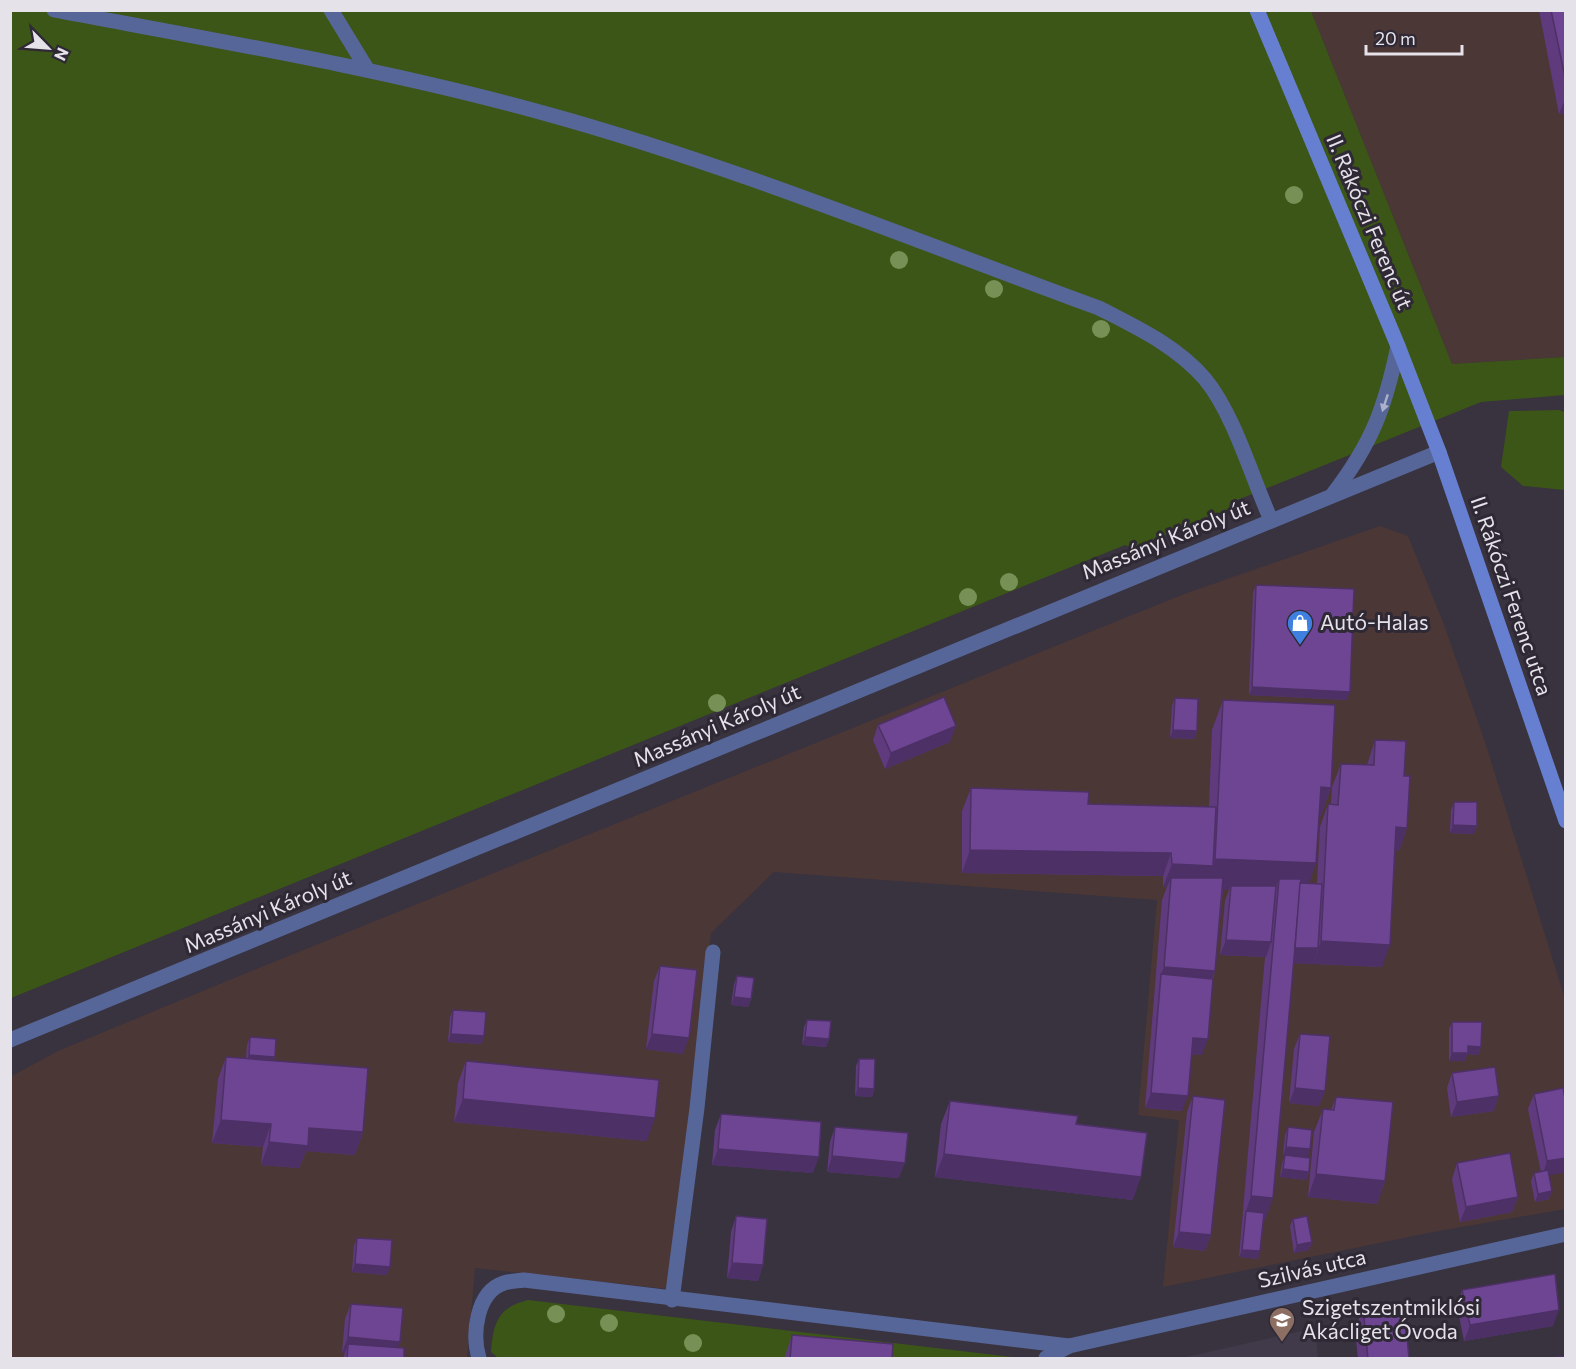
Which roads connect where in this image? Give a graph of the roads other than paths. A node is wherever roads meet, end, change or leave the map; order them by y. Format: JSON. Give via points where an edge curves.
{"nodes":[{"id":1,"x":54,"y":10,"type":"edge"},
{"id":2,"x":331,"y":10,"type":"edge"},
{"id":3,"x":1257,"y":10,"type":"edge"},
{"id":4,"x":367,"y":69,"type":"junction"},
{"id":5,"x":1398,"y":346,"type":"junction"},
{"id":6,"x":1439,"y":452,"type":"junction"},
{"id":7,"x":1331,"y":497,"type":"junction"},
{"id":8,"x":1271,"y":520,"type":"junction"},
{"id":9,"x":1566,"y":821,"type":"edge"},
{"id":10,"x":713,"y":952,"type":"dead end"},
{"id":11,"x":10,"y":1040,"type":"edge"},
{"id":12,"x":1566,"y":1234,"type":"edge"},
{"id":13,"x":672,"y":1300,"type":"junction"},
{"id":14,"x":1069,"y":1346,"type":"junction"},
{"id":15,"x":479,"y":1359,"type":"edge"},
{"id":16,"x":1046,"y":1359,"type":"edge"}],
"edges":[{"from":1,"to":4,"type":"street"},
{"from":2,"to":4,"type":"street"},
{"from":3,"to":5,"type":"main road","name":"II. Rákóczi Ferenc út"},
{"from":4,"to":8,"type":"street","via":[[548,114],[733,174],[1108,313],[1182,357],[1205,380],[1225,411]]},
{"from":5,"to":6,"type":"main road","name":"II. Rákóczi Ferenc út"},
{"from":5,"to":7,"type":"street","one_way":true,"via":[[1377,426]]},
{"from":6,"to":7,"type":"street","name":"Massányi Károly út"},
{"from":6,"to":9,"type":"main road","name":"II. Rákóczi Ferenc utca"},
{"from":7,"to":8,"type":"street","name":"Massányi Károly út"},
{"from":8,"to":11,"type":"street","name":"Massányi Károly út"},
{"from":10,"to":13,"type":"street"},
{"from":12,"to":14,"type":"street","name":"Szilvás utca"},
{"from":13,"to":14,"type":"street"},
{"from":13,"to":15,"type":"street","via":[[524,1281],[503,1283],[488,1294],[479,1316],[474,1343]]},
{"from":14,"to":16,"type":"street"}]}
